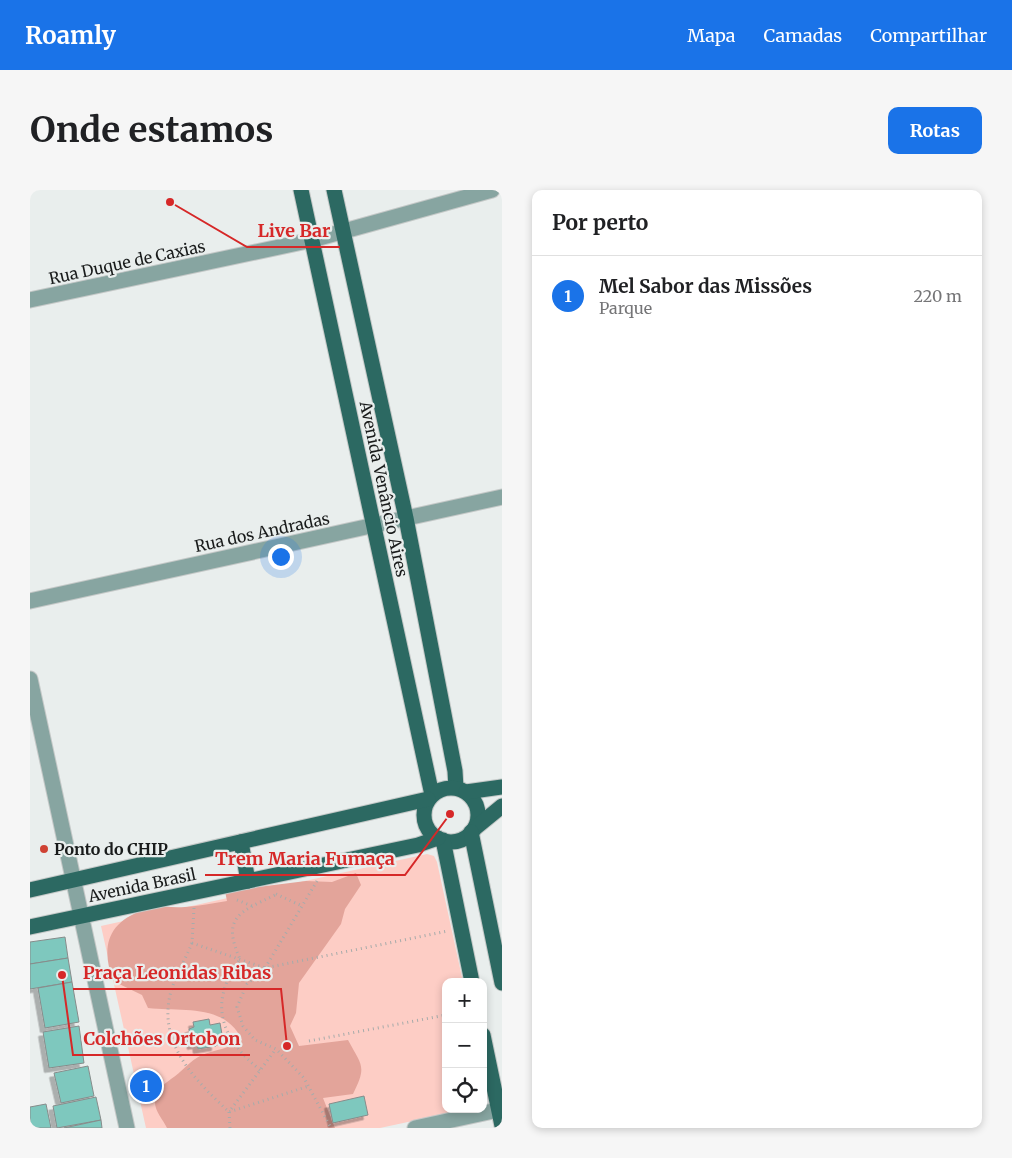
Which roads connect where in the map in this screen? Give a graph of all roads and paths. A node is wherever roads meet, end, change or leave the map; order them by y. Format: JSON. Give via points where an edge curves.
{"nodes":[{"id":1,"x":301,"y":190,"type":"edge"},
{"id":2,"x":334,"y":190,"type":"edge"},
{"id":3,"x":492,"y":190,"type":"edge"},
{"id":4,"x":343,"y":231,"type":"junction"},
{"id":5,"x":312,"y":240,"type":"junction"},
{"id":6,"x":30,"y":300,"type":"edge"},
{"id":7,"x":502,"y":497,"type":"edge"},
{"id":8,"x":406,"y":518,"type":"junction"},
{"id":9,"x":373,"y":525,"type":"junction"},
{"id":10,"x":30,"y":601,"type":"edge"},
{"id":11,"x":30,"y":679,"type":"edge"},
{"id":12,"x":502,"y":787,"type":"edge"},
{"id":13,"x":461,"y":790,"type":"junction"},
{"id":14,"x":430,"y":797,"type":"junction"},
{"id":15,"x":502,"y":806,"type":"edge"},
{"id":16,"x":472,"y":831,"type":"junction"},
{"id":17,"x":440,"y":839,"type":"junction"},
{"id":18,"x":241,"y":842,"type":"junction"},
{"id":19,"x":328,"y":864,"type":"junction"},
{"id":20,"x":288,"y":872,"type":"junction"},
{"id":21,"x":74,"y":880,"type":"junction"},
{"id":22,"x":248,"y":881,"type":"junction"},
{"id":23,"x":30,"y":890,"type":"edge"},
{"id":24,"x":194,"y":892,"type":"junction"},
{"id":25,"x":275,"y":895,"type":"junction"},
{"id":26,"x":302,"y":906,"type":"junction"},
{"id":27,"x":82,"y":915,"type":"junction"},
{"id":28,"x":30,"y":927,"type":"edge"},
{"id":29,"x":461,"y":928,"type":"junction"},
{"id":30,"x":192,"y":943,"type":"junction"},
{"id":31,"x":240,"y":959,"type":"junction"},
{"id":32,"x":265,"y":968,"type":"junction"},
{"id":33,"x":471,"y":978,"type":"edge"},
{"id":34,"x":502,"y":983,"type":"edge"},
{"id":35,"x":442,"y":1016,"type":"edge"},
{"id":36,"x":309,"y":1041,"type":"dead end"},
{"id":37,"x":276,"y":1049,"type":"junction"},
{"id":38,"x":487,"y":1052,"type":"edge"},
{"id":39,"x":260,"y":1070,"type":"junction"},
{"id":40,"x":309,"y":1086,"type":"junction"},
{"id":41,"x":500,"y":1109,"type":"edge"},
{"id":42,"x":229,"y":1112,"type":"junction"},
{"id":43,"x":502,"y":1126,"type":"edge"},
{"id":44,"x":127,"y":1128,"type":"edge"},
{"id":45,"x":230,"y":1128,"type":"edge"},
{"id":46,"x":331,"y":1128,"type":"edge"},
{"id":47,"x":415,"y":1128,"type":"edge"}],
"edges":[{"from":1,"to":5,"type":"main road","name":"Avenida Venâncio Aires"},
{"from":2,"to":4,"type":"main road","name":"Avenida Venâncio Aires"},
{"from":3,"to":4,"type":"street","name":"Rua Duque de Caxias"},
{"from":4,"to":5,"type":"street","name":"Rua Duque de Caxias"},
{"from":4,"to":8,"type":"main road","name":"Avenida Venâncio Aires"},
{"from":5,"to":6,"type":"street","name":"Rua Duque de Caxias"},
{"from":5,"to":9,"type":"main road","name":"Avenida Venâncio Aires"},
{"from":7,"to":8,"type":"street","name":"Rua dos Andradas"},
{"from":8,"to":9,"type":"street","name":"Rua dos Andradas"},
{"from":8,"to":13,"type":"main road","name":"Avenida Venâncio Aires"},
{"from":9,"to":10,"type":"street","name":"Rua dos Andradas"},
{"from":9,"to":14,"type":"main road","name":"Avenida Venâncio Aires"},
{"from":11,"to":21,"type":"street"},
{"from":12,"to":13,"type":"main road"},
{"from":13,"to":14,"type":"main road","via":[[446,788]]},
{"from":13,"to":16,"type":"main road","name":"Avenida Venâncio Aires","via":[[478,809],[478,819]]},
{"from":14,"to":17,"type":"main road","name":"Avenida Venâncio Aires","via":[[424,810],[424,821],[429,831]]},
{"from":14,"to":18,"type":"main road","name":"Avenida Brasil"},
{"from":15,"to":16,"type":"main road"},
{"from":16,"to":17,"type":"main road","via":[[457,841]]},
{"from":16,"to":34,"type":"main road","name":"Avenida Venâncio Aires"},
{"from":17,"to":19,"type":"main road","name":"Avenida Brasil"},
{"from":17,"to":29,"type":"main road","name":"Avenida Venâncio Aires"},
{"from":18,"to":21,"type":"main road","name":"Avenida Brasil"},
{"from":18,"to":22,"type":"main road"},
{"from":19,"to":20,"type":"main road","name":"Avenida Brasil"},
{"from":19,"to":26,"type":"path"},
{"from":20,"to":22,"type":"main road","name":"Avenida Brasil"},
{"from":20,"to":25,"type":"path"},
{"from":21,"to":23,"type":"main road","name":"Avenida Brasil"},
{"from":21,"to":27,"type":"street"},
{"from":22,"to":24,"type":"main road","name":"Avenida Brasil"},
{"from":24,"to":27,"type":"main road","name":"Avenida Brasil"},
{"from":24,"to":30,"type":"path"},
{"from":25,"to":26,"type":"path"},
{"from":25,"to":31,"type":"path","via":[[243,911],[232,926],[232,941]]},
{"from":26,"to":32,"type":"path"},
{"from":27,"to":28,"type":"main road","name":"Avenida Brasil"},
{"from":27,"to":44,"type":"street"},
{"from":29,"to":32,"type":"path"},
{"from":29,"to":33,"type":"main road","name":"Avenida Venâncio Aires"},
{"from":30,"to":31,"type":"path"},
{"from":30,"to":42,"type":"path","via":[[171,989],[168,1015],[171,1042],[201,1086]]},
{"from":31,"to":32,"type":"path"},
{"from":31,"to":39,"type":"path","via":[[229,974],[222,994],[221,1011],[233,1042],[242,1055]]},
{"from":32,"to":37,"type":"path","via":[[248,984],[237,1007],[242,1026],[255,1040]]},
{"from":35,"to":36,"type":"path"},
{"from":37,"to":39,"type":"path"},
{"from":37,"to":40,"type":"path"},
{"from":38,"to":41,"type":"main road"},
{"from":39,"to":42,"type":"path"},
{"from":40,"to":42,"type":"path"},
{"from":40,"to":46,"type":"path"},
{"from":41,"to":43,"type":"main road"},
{"from":41,"to":47,"type":"street"},
{"from":42,"to":45,"type":"path"}]}
